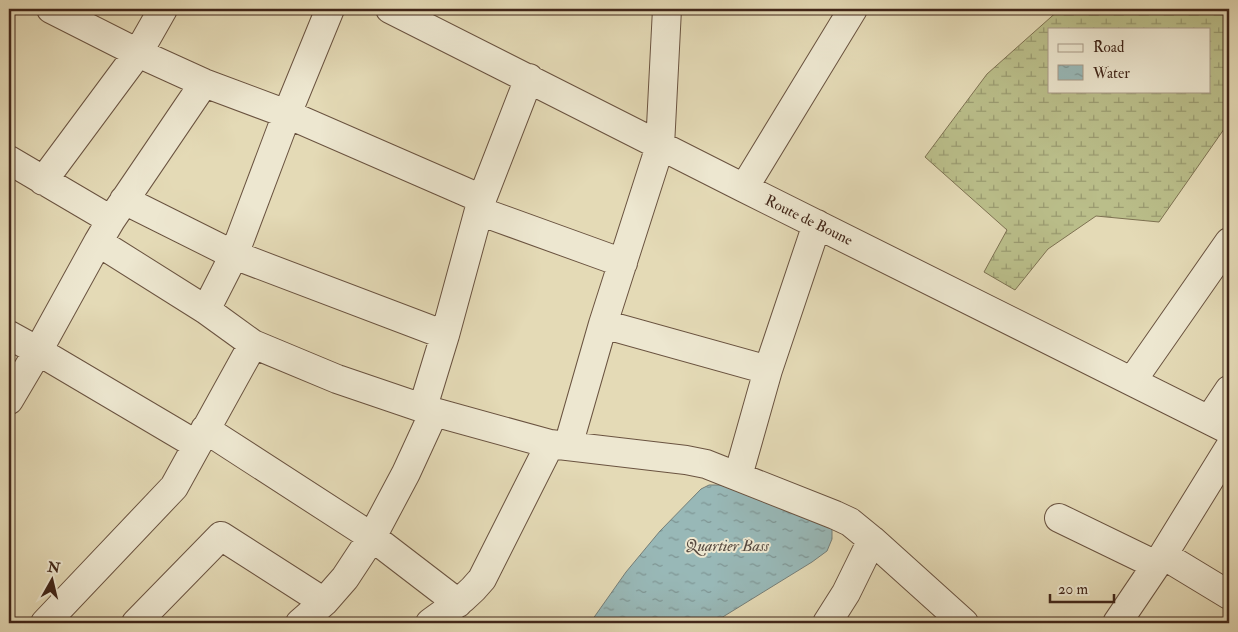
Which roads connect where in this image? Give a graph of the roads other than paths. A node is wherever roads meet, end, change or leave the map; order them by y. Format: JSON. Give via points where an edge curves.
{"nodes":[{"id":1,"x":51,"y":9,"type":"edge"},
{"id":2,"x":163,"y":9,"type":"edge"},
{"id":3,"x":330,"y":9,"type":"edge"},
{"id":4,"x":667,"y":9,"type":"edge"},
{"id":5,"x":853,"y":9,"type":"edge"},
{"id":6,"x":412,"y":11,"type":"edge"},
{"id":7,"x":138,"y":53,"type":"junction"},
{"id":8,"x":529,"y":78,"type":"junction"},
{"id":9,"x":204,"y":82,"type":"junction"},
{"id":10,"x":287,"y":114,"type":"junction"},
{"id":11,"x":660,"y":146,"type":"junction"},
{"id":12,"x":9,"y":160,"type":"edge"},
{"id":13,"x":44,"y":181,"type":"junction"},
{"id":14,"x":744,"y":188,"type":"junction"},
{"id":15,"x":480,"y":205,"type":"junction"},
{"id":16,"x":111,"y":221,"type":"junction"},
{"id":17,"x":817,"y":224,"type":"junction"},
{"id":18,"x":1229,"y":242,"type":"edge"},
{"id":19,"x":234,"y":256,"type":"junction"},
{"id":20,"x":623,"y":263,"type":"junction"},
{"id":21,"x":206,"y":310,"type":"junction"},
{"id":22,"x":603,"y":324,"type":"junction"},
{"id":23,"x":9,"y":335,"type":"edge"},
{"id":24,"x":445,"y":335,"type":"junction"},
{"id":25,"x":253,"y":344,"type":"junction"},
{"id":26,"x":38,"y":351,"type":"junction"},
{"id":27,"x":768,"y":370,"type":"junction"},
{"id":28,"x":1132,"y":381,"type":"junction"},
{"id":29,"x":1229,"y":390,"type":"edge"},
{"id":30,"x":9,"y":400,"type":"edge"},
{"id":31,"x":429,"y":410,"type":"junction"},
{"id":32,"x":1219,"y":425,"type":"edge"},
{"id":33,"x":201,"y":437,"type":"junction"},
{"id":34,"x":559,"y":445,"type":"junction"},
{"id":35,"x":1229,"y":448,"type":"edge"},
{"id":36,"x":738,"y":476,"type":"junction"},
{"id":37,"x":1059,"y":518,"type":"dead end"},
{"id":38,"x":372,"y":537,"type":"junction"},
{"id":39,"x":872,"y":540,"type":"junction"},
{"id":40,"x":1160,"y":560,"type":"junction"},
{"id":41,"x":1229,"y":595,"type":"edge"},
{"id":42,"x":324,"y":602,"type":"junction"},
{"id":43,"x":458,"y":603,"type":"junction"},
{"id":44,"x":45,"y":623,"type":"edge"},
{"id":45,"x":136,"y":623,"type":"edge"},
{"id":46,"x":300,"y":623,"type":"edge"},
{"id":47,"x":430,"y":623,"type":"edge"},
{"id":48,"x":827,"y":623,"type":"edge"},
{"id":49,"x":964,"y":623,"type":"edge"},
{"id":50,"x":1117,"y":623,"type":"edge"}],
"edges":[{"from":1,"to":7,"type":"street"},
{"from":2,"to":7,"type":"street"},
{"from":3,"to":10,"type":"street"},
{"from":4,"to":11,"type":"street"},
{"from":5,"to":14,"type":"street"},
{"from":6,"to":8,"type":"street","name":"Route de Boune"},
{"from":7,"to":9,"type":"street"},
{"from":7,"to":13,"type":"street"},
{"from":8,"to":11,"type":"street","name":"Route de Boune"},
{"from":8,"to":15,"type":"street"},
{"from":9,"to":10,"type":"street"},
{"from":9,"to":16,"type":"street"},
{"from":10,"to":15,"type":"street"},
{"from":10,"to":19,"type":"street"},
{"from":11,"to":14,"type":"street","name":"Route de Boune"},
{"from":11,"to":20,"type":"street"},
{"from":12,"to":13,"type":"street"},
{"from":13,"to":16,"type":"street"},
{"from":14,"to":17,"type":"street","name":"Route de Boune"},
{"from":15,"to":20,"type":"street"},
{"from":15,"to":24,"type":"street"},
{"from":16,"to":19,"type":"street"},
{"from":16,"to":21,"type":"street"},
{"from":16,"to":26,"type":"street"},
{"from":17,"to":27,"type":"street"},
{"from":17,"to":28,"type":"street","name":"Route de Boune"},
{"from":18,"to":28,"type":"street"},
{"from":19,"to":21,"type":"street"},
{"from":19,"to":24,"type":"street"},
{"from":20,"to":22,"type":"street"},
{"from":21,"to":25,"type":"street"},
{"from":22,"to":27,"type":"street"},
{"from":22,"to":34,"type":"street"},
{"from":23,"to":26,"type":"street"},
{"from":24,"to":31,"type":"street"},
{"from":25,"to":31,"type":"street","via":[[337,379]]},
{"from":25,"to":33,"type":"street"},
{"from":26,"to":30,"type":"street"},
{"from":26,"to":33,"type":"street"},
{"from":27,"to":36,"type":"street"},
{"from":28,"to":32,"type":"street","name":"Route de Boune"},
{"from":29,"to":32,"type":"street"},
{"from":31,"to":34,"type":"street"},
{"from":31,"to":38,"type":"street","via":[[406,473]]},
{"from":33,"to":38,"type":"street"},
{"from":33,"to":44,"type":"street","via":[[174,488]]},
{"from":34,"to":36,"type":"street","via":[[686,460]]},
{"from":34,"to":43,"type":"street","via":[[482,579]]},
{"from":35,"to":40,"type":"street"},
{"from":36,"to":39,"type":"street","via":[[850,522]]},
{"from":37,"to":40,"type":"street"},
{"from":38,"to":42,"type":"street","via":[[345,578]]},
{"from":38,"to":43,"type":"street"},
{"from":39,"to":48,"type":"street"},
{"from":39,"to":49,"type":"street"},
{"from":40,"to":41,"type":"street"},
{"from":40,"to":50,"type":"street"},
{"from":42,"to":45,"type":"street","via":[[222,536]]},
{"from":42,"to":46,"type":"street"},
{"from":43,"to":47,"type":"street"}]}
